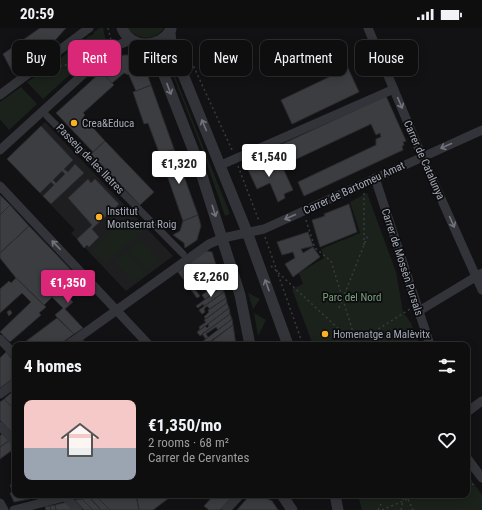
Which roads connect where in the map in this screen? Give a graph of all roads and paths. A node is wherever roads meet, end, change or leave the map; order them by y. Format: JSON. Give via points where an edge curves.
{"nodes":[{"id":1,"x":89,"y":28,"type":"edge"},
{"id":2,"x":122,"y":28,"type":"edge"},
{"id":3,"x":368,"y":28,"type":"edge"},
{"id":4,"x":173,"y":32,"type":"edge"},
{"id":5,"x":131,"y":40,"type":"edge"},
{"id":6,"x":162,"y":40,"type":"edge"},
{"id":7,"x":129,"y":41,"type":"edge"},
{"id":8,"x":164,"y":76,"type":"edge"},
{"id":9,"x":394,"y":89,"type":"junction"},
{"id":10,"x":0,"y":95,"type":"edge"},
{"id":11,"x":47,"y":116,"type":"dead end"},
{"id":12,"x":482,"y":130,"type":"edge"},
{"id":13,"x":0,"y":150,"type":"edge"},
{"id":14,"x":422,"y":157,"type":"junction"},
{"id":15,"x":235,"y":159,"type":"junction"},
{"id":16,"x":221,"y":165,"type":"junction"},
{"id":17,"x":375,"y":178,"type":"junction"},
{"id":18,"x":0,"y":186,"type":"edge"},
{"id":19,"x":364,"y":191,"type":"dead end"},
{"id":20,"x":305,"y":218,"type":"dead end"},
{"id":21,"x":262,"y":229,"type":"junction"},
{"id":22,"x":247,"y":232,"type":"junction"},
{"id":23,"x":368,"y":235,"type":"dead end"},
{"id":24,"x":223,"y":238,"type":"junction"},
{"id":25,"x":364,"y":247,"type":"junction"},
{"id":26,"x":183,"y":254,"type":"dead end"},
{"id":27,"x":271,"y":266,"type":"dead end"},
{"id":28,"x":278,"y":273,"type":"junction"},
{"id":29,"x":479,"y":275,"type":"edge"},
{"id":30,"x":482,"y":290,"type":"edge"},
{"id":31,"x":343,"y":300,"type":"junction"},
{"id":32,"x":339,"y":308,"type":"dead end"},
{"id":33,"x":116,"y":310,"type":"junction"},
{"id":34,"x":416,"y":310,"type":"junction"},
{"id":35,"x":420,"y":332,"type":"dead end"},
{"id":36,"x":0,"y":339,"type":"edge"},
{"id":37,"x":72,"y":342,"type":"edge"},
{"id":38,"x":146,"y":342,"type":"edge"},
{"id":39,"x":250,"y":342,"type":"edge"},
{"id":40,"x":287,"y":342,"type":"edge"},
{"id":41,"x":302,"y":342,"type":"edge"},
{"id":42,"x":353,"y":342,"type":"edge"},
{"id":43,"x":354,"y":342,"type":"edge"},
{"id":44,"x":359,"y":342,"type":"edge"},
{"id":45,"x":416,"y":342,"type":"edge"},
{"id":46,"x":429,"y":342,"type":"edge"},
{"id":47,"x":12,"y":352,"type":"edge"},
{"id":48,"x":12,"y":385,"type":"edge"},
{"id":49,"x":0,"y":394,"type":"edge"},
{"id":50,"x":482,"y":401,"type":"edge"},
{"id":51,"x":470,"y":410,"type":"edge"},
{"id":52,"x":0,"y":426,"type":"edge"},
{"id":53,"x":12,"y":439,"type":"edge"},
{"id":54,"x":470,"y":462,"type":"edge"},
{"id":55,"x":480,"y":476,"type":"edge"},
{"id":56,"x":470,"y":485,"type":"edge"},
{"id":57,"x":56,"y":498,"type":"edge"},
{"id":58,"x":69,"y":498,"type":"edge"},
{"id":59,"x":237,"y":498,"type":"edge"},
{"id":60,"x":284,"y":498,"type":"edge"},
{"id":61,"x":336,"y":498,"type":"edge"},
{"id":62,"x":404,"y":498,"type":"edge"},
{"id":63,"x":408,"y":499,"type":"joint"},
{"id":64,"x":403,"y":501,"type":"junction"},
{"id":65,"x":0,"y":503,"type":"edge"},
{"id":66,"x":381,"y":504,"type":"dead end"},
{"id":67,"x":387,"y":509,"type":"edge"},
{"id":68,"x":4,"y":510,"type":"edge"},
{"id":69,"x":14,"y":510,"type":"edge"},
{"id":70,"x":78,"y":510,"type":"edge"},
{"id":71,"x":226,"y":510,"type":"edge"},
{"id":72,"x":292,"y":510,"type":"edge"},
{"id":73,"x":338,"y":510,"type":"edge"},
{"id":74,"x":378,"y":510,"type":"edge"},
{"id":75,"x":382,"y":510,"type":"edge"},
{"id":76,"x":401,"y":510,"type":"edge"},
{"id":77,"x":413,"y":510,"type":"edge"}],
"edges":[{"from":1,"to":10,"type":"street"},
{"from":2,"to":5,"type":"street"},
{"from":3,"to":9,"type":"street","name":"Carrer de Catalunya"},
{"from":4,"to":6,"type":"street"},
{"from":4,"to":15,"type":"path"},
{"from":16,"to":4,"type":"street","one_way":true,"via":[[171,45]]},
{"from":7,"to":13,"type":"street","via":[[113,47]]},
{"from":8,"to":24,"type":"street","one_way":true,"via":[[196,157]]},
{"from":9,"to":14,"type":"street","name":"Carrer de Catalunya","one_way":true},
{"from":9,"to":15,"type":"street"},
{"from":11,"to":26,"type":"street","name":"Passeig de les lletres"},
{"from":12,"to":14,"type":"street","name":"Carrer de Bartomeu Amat","one_way":true},
{"from":14,"to":17,"type":"street","name":"Carrer de Bartomeu Amat"},
{"from":14,"to":29,"type":"street","name":"Carrer de Catalunya","one_way":true},
{"from":15,"to":16,"type":"street"},
{"from":15,"to":21,"type":"path"},
{"from":16,"to":22,"type":"street"},
{"from":17,"to":21,"type":"street","name":"Carrer de Bartomeu Amat","one_way":true},
{"from":17,"to":34,"type":"street","name":"Carrer de Mossèn Pursals"},
{"from":33,"to":18,"type":"street","one_way":true},
{"from":19,"to":25,"type":"path"},
{"from":20,"to":31,"type":"path","via":[[315,248],[331,261]]},
{"from":21,"to":22,"type":"street","name":"Carrer de Bartomeu Amat"},
{"from":21,"to":28,"type":"path"},
{"from":22,"to":24,"type":"street","name":"Carrer de Bartomeu Amat"},
{"from":40,"to":22,"type":"street","one_way":true},
{"from":23,"to":25,"type":"path"},
{"from":24,"to":33,"type":"street","name":"Carrer de Bartomeu Amat","via":[[209,244]]},
{"from":24,"to":39,"type":"street","via":[[244,307]]},
{"from":25,"to":31,"type":"path"},
{"from":27,"to":28,"type":"path"},
{"from":28,"to":41,"type":"path"},
{"from":28,"to":42,"type":"path"},
{"from":29,"to":30,"type":"street","name":"Carrer de Catalunya"},
{"from":29,"to":34,"type":"street"},
{"from":31,"to":32,"type":"path"},
{"from":31,"to":43,"type":"path"},
{"from":33,"to":37,"type":"street","name":"Carrer de Bartomeu Amat"},
{"from":33,"to":38,"type":"street"},
{"from":34,"to":44,"type":"path"},
{"from":34,"to":46,"type":"street","name":"Carrer de Mossèn Pursals"},
{"from":35,"to":45,"type":"path"},
{"from":36,"to":47,"type":"street"},
{"from":48,"to":49,"type":"street"},
{"from":50,"to":51,"type":"street"},
{"from":52,"to":53,"type":"street"},
{"from":54,"to":55,"type":"street"},
{"from":55,"to":56,"type":"path","via":[[474,485]]},
{"from":57,"to":69,"type":"street"},
{"from":58,"to":70,"type":"street"},
{"from":59,"to":71,"type":"street"},
{"from":60,"to":72,"type":"street"},
{"from":61,"to":73,"type":"street"},
{"from":62,"to":64,"type":"path"},
{"from":63,"to":64,"type":"path"},
{"from":63,"to":77,"type":"path"},
{"from":64,"to":67,"type":"path"},
{"from":64,"to":76,"type":"path"},
{"from":65,"to":68,"type":"street"},
{"from":66,"to":74,"type":"path"},
{"from":67,"to":75,"type":"path"}]}
